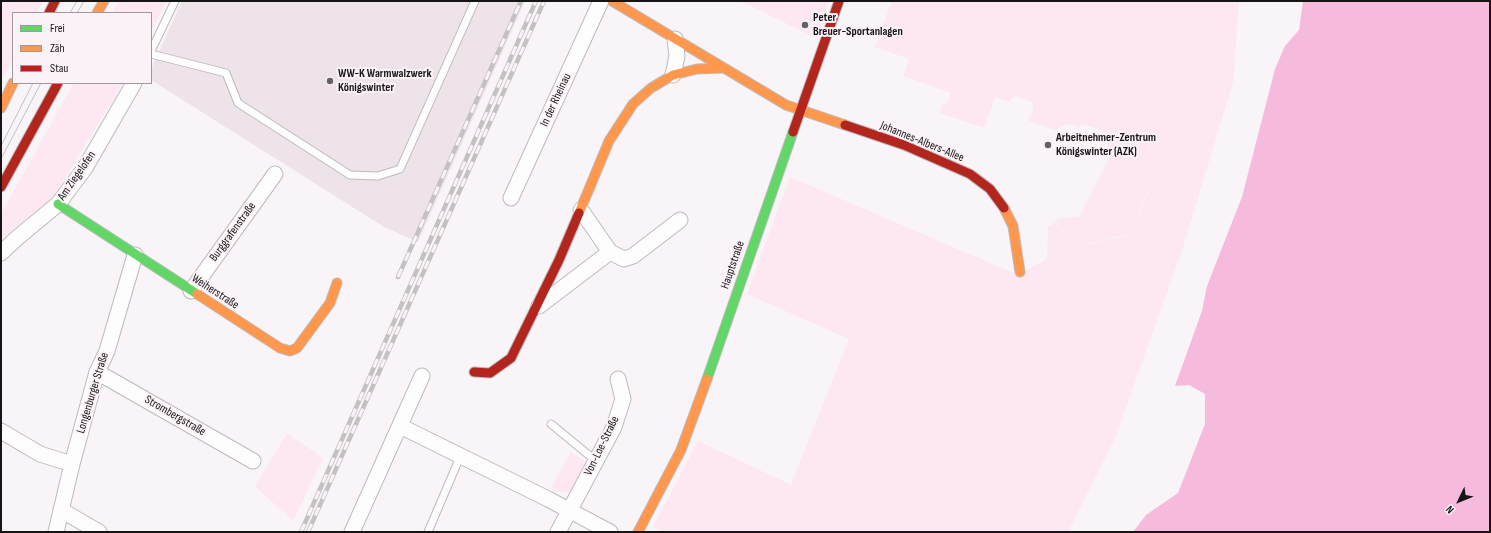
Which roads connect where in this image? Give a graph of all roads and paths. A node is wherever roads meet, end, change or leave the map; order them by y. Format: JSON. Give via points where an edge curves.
{"nodes":[{"id":1,"x":55,"y":1,"type":"edge"},
{"id":2,"x":104,"y":1,"type":"edge"},
{"id":3,"x":174,"y":1,"type":"edge"},
{"id":4,"x":476,"y":1,"type":"edge"},
{"id":5,"x":601,"y":1,"type":"edge"},
{"id":6,"x":612,"y":1,"type":"edge"},
{"id":7,"x":839,"y":1,"type":"edge"},
{"id":8,"x":50,"y":12,"type":"edge"},
{"id":9,"x":98,"y":12,"type":"edge"},
{"id":10,"x":675,"y":39,"type":"junction"},
{"id":11,"x":152,"y":49,"type":"edge"},
{"id":12,"x":152,"y":54,"type":"edge"},
{"id":13,"x":722,"y":68,"type":"junction"},
{"id":14,"x":673,"y":75,"type":"junction"},
{"id":15,"x":13,"y":84,"type":"edge"},
{"id":16,"x":57,"y":84,"type":"edge"},
{"id":17,"x":133,"y":84,"type":"edge"},
{"id":18,"x":1,"y":108,"type":"edge"},
{"id":19,"x":802,"y":111,"type":"junction"},
{"id":20,"x":275,"y":174,"type":"dead end"},
{"id":21,"x":1,"y":187,"type":"edge"},
{"id":22,"x":511,"y":198,"type":"dead end"},
{"id":23,"x":58,"y":204,"type":"junction"},
{"id":24,"x":581,"y":210,"type":"junction"},
{"id":25,"x":680,"y":220,"type":"dead end"},
{"id":26,"x":610,"y":252,"type":"junction"},
{"id":27,"x":1,"y":253,"type":"edge"},
{"id":28,"x":136,"y":256,"type":"junction"},
{"id":29,"x":1020,"y":272,"type":"dead end"},
{"id":30,"x":337,"y":283,"type":"dead end"},
{"id":31,"x":191,"y":291,"type":"junction"},
{"id":32,"x":536,"y":309,"type":"junction"},
{"id":33,"x":97,"y":372,"type":"junction"},
{"id":34,"x":474,"y":372,"type":"dead end"},
{"id":35,"x":422,"y":376,"type":"dead end"},
{"id":36,"x":618,"y":379,"type":"dead end"},
{"id":37,"x":551,"y":424,"type":"dead end"},
{"id":38,"x":400,"y":426,"type":"junction"},
{"id":39,"x":1,"y":431,"type":"edge"},
{"id":40,"x":460,"y":457,"type":"junction"},
{"id":41,"x":596,"y":460,"type":"junction"},
{"id":42,"x":252,"y":461,"type":"dead end"},
{"id":43,"x":72,"y":464,"type":"junction"},
{"id":44,"x":61,"y":510,"type":"junction"},
{"id":45,"x":570,"y":510,"type":"junction"},
{"id":46,"x":56,"y":532,"type":"edge"},
{"id":47,"x":99,"y":532,"type":"edge"},
{"id":48,"x":352,"y":532,"type":"edge"},
{"id":49,"x":428,"y":532,"type":"edge"},
{"id":50,"x":558,"y":532,"type":"edge"},
{"id":51,"x":610,"y":532,"type":"edge"},
{"id":52,"x":638,"y":532,"type":"edge"}],
"edges":[{"from":1,"to":8,"type":"main road"},
{"from":2,"to":9,"type":"main road"},
{"from":3,"to":11,"type":"lane"},
{"from":4,"to":12,"type":"lane","via":[[400,169],[378,176],[350,175],[238,103],[226,73]]},
{"from":5,"to":22,"type":"street","name":"In der Rheinau"},
{"from":6,"to":10,"type":"main road"},
{"from":7,"to":19,"type":"main road","name":"Hauptstraße"},
{"from":10,"to":13,"type":"main road"},
{"from":10,"to":14,"type":"street","via":[[677,56]]},
{"from":13,"to":14,"type":"main road","via":[[697,69]]},
{"from":13,"to":19,"type":"main road","via":[[786,105]]},
{"from":14,"to":24,"type":"main road","via":[[642,96],[616,128]]},
{"from":15,"to":18,"type":"main road"},
{"from":16,"to":21,"type":"main road"},
{"from":17,"to":23,"type":"street","name":"Am Ziegelofen","via":[[85,168]]},
{"from":19,"to":29,"type":"main road","name":"Johannes-Albers-Allee","via":[[904,145],[970,174],[990,189],[1003,206],[1013,226]]},
{"from":19,"to":52,"type":"main road","name":"Hauptstraße","via":[[784,155],[681,450]]},
{"from":20,"to":31,"type":"street","name":"Burggrafenstraße"},
{"from":23,"to":27,"type":"street","name":"Am Ziegelofen"},
{"from":23,"to":28,"type":"main road","name":"Weiherstraße"},
{"from":24,"to":26,"type":"street"},
{"from":24,"to":32,"type":"main road"},
{"from":25,"to":26,"type":"street","via":[[633,256],[624,259]]},
{"from":26,"to":32,"type":"street"},
{"from":28,"to":31,"type":"main road","name":"Weiherstraße"},
{"from":28,"to":33,"type":"street","name":"Longenburger Straße"},
{"from":30,"to":31,"type":"main road","name":"Weiherstraße","via":[[330,303],[297,348],[290,351],[280,348]]},
{"from":32,"to":34,"type":"main road","via":[[511,358],[490,373]]},
{"from":33,"to":42,"type":"street","name":"Strombergstraße"},
{"from":33,"to":43,"type":"street","name":"Longenburger Straße"},
{"from":35,"to":38,"type":"street"},
{"from":36,"to":41,"type":"street","name":"Von-Loe-Straße","via":[[623,399],[614,427]]},
{"from":37,"to":41,"type":"lane"},
{"from":38,"to":40,"type":"street"},
{"from":38,"to":48,"type":"street"},
{"from":39,"to":43,"type":"street","via":[[40,454]]},
{"from":40,"to":45,"type":"street"},
{"from":40,"to":49,"type":"lane"},
{"from":41,"to":45,"type":"street","name":"Von-Loe-Straße"},
{"from":43,"to":44,"type":"street","name":"Longenburger Straße"},
{"from":44,"to":46,"type":"street","name":"Longenburger Straße"},
{"from":44,"to":47,"type":"street"},
{"from":45,"to":50,"type":"street","name":"Von-Loe-Straße"},
{"from":45,"to":51,"type":"street"}]}
